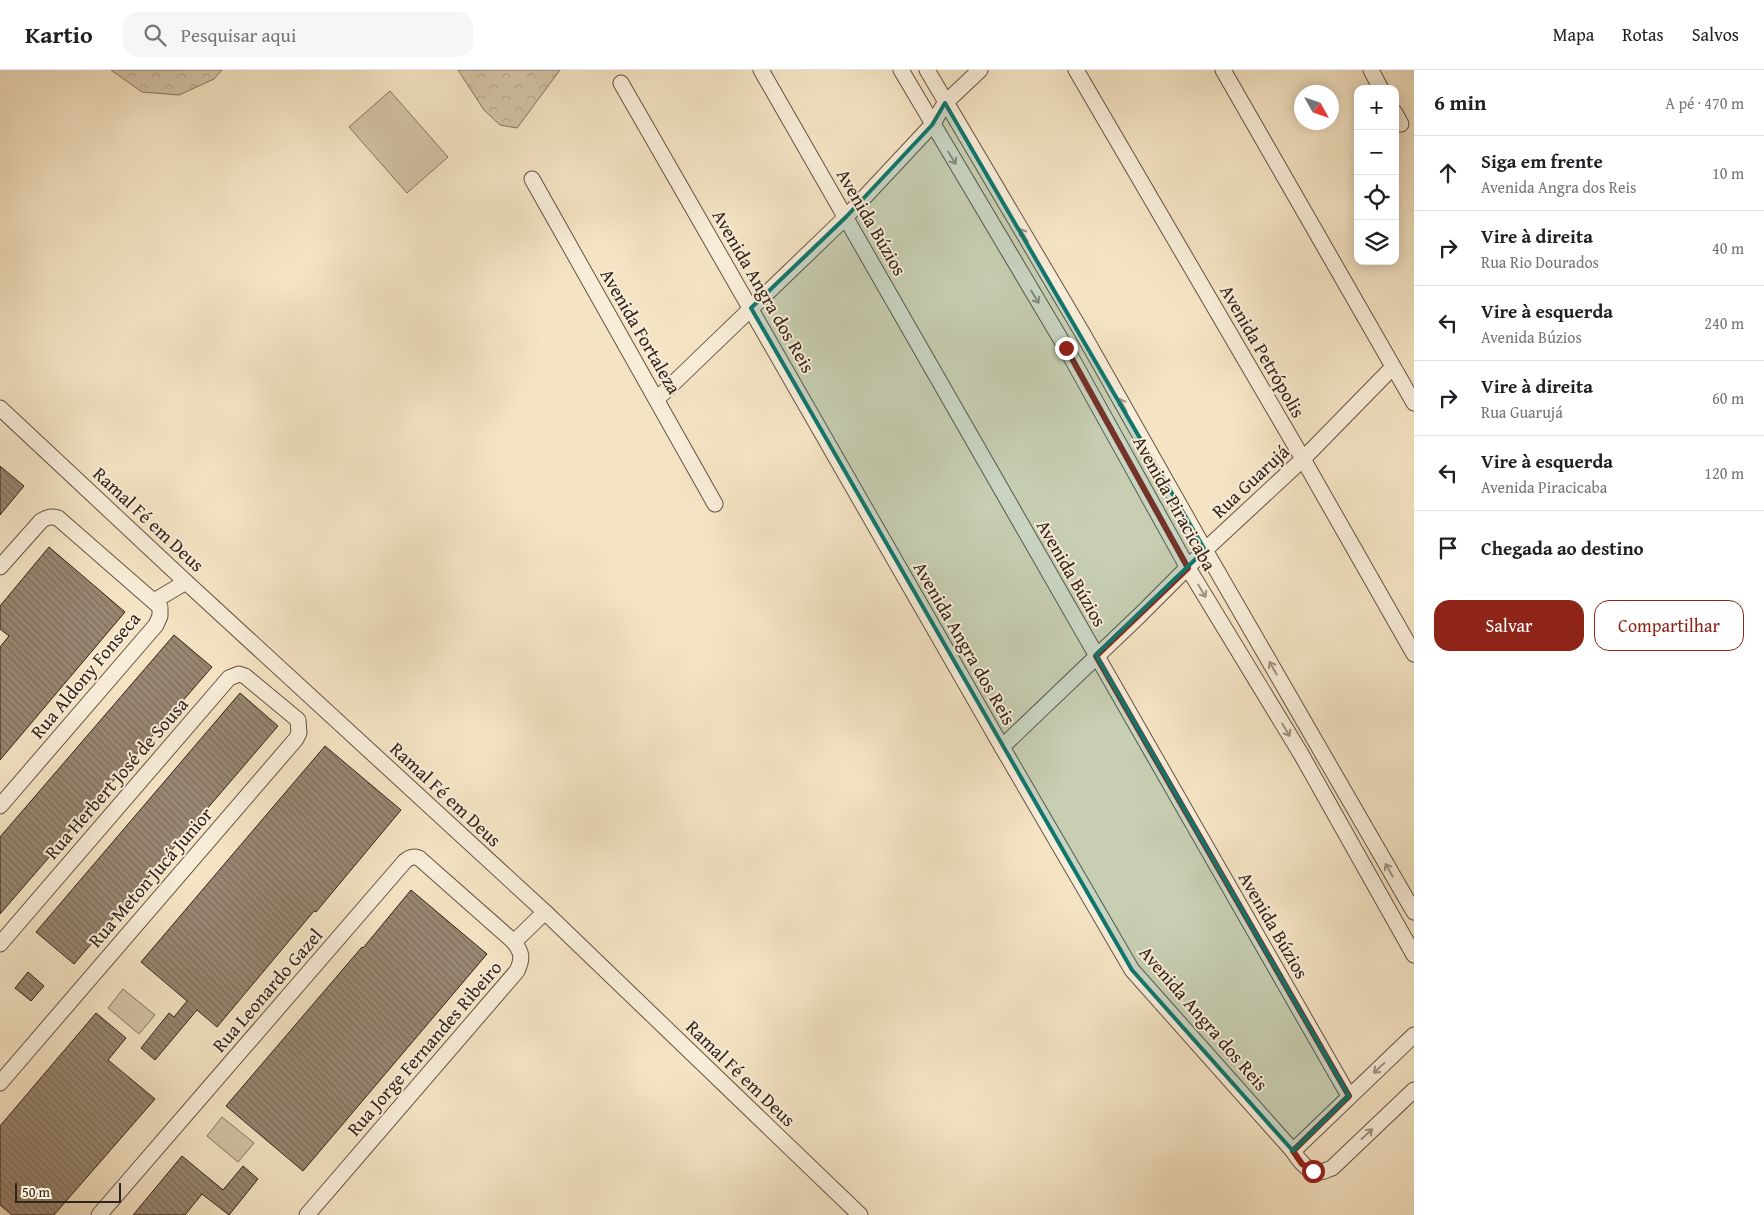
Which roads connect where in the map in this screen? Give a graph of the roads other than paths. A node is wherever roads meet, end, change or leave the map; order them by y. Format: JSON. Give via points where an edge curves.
{"nodes":[{"id":1,"x":761,"y":70,"type":"edge"},
{"id":2,"x":901,"y":70,"type":"edge"},
{"id":3,"x":927,"y":70,"type":"edge"},
{"id":4,"x":980,"y":70,"type":"edge"},
{"id":5,"x":1076,"y":70,"type":"edge"},
{"id":6,"x":1223,"y":70,"type":"edge"},
{"id":7,"x":1371,"y":70,"type":"edge"},
{"id":8,"x":621,"y":83,"type":"dead end"},
{"id":9,"x":1379,"y":85,"type":"edge"},
{"id":10,"x":945,"y":102,"type":"junction"},
{"id":11,"x":932,"y":125,"type":"junction"},
{"id":12,"x":532,"y":178,"type":"dead end"},
{"id":13,"x":846,"y":217,"type":"junction"},
{"id":14,"x":751,"y":308,"type":"junction"},
{"id":15,"x":1393,"y":367,"type":"junction"},
{"id":16,"x":658,"y":399,"type":"junction"},
{"id":17,"x":1414,"y":403,"type":"edge"},
{"id":18,"x":0,"y":408,"type":"edge"},
{"id":19,"x":1303,"y":459,"type":"junction"},
{"id":20,"x":715,"y":504,"type":"dead end"},
{"id":21,"x":1205,"y":550,"type":"junction"},
{"id":22,"x":0,"y":567,"type":"edge"},
{"id":23,"x":1188,"y":568,"type":"junction"},
{"id":24,"x":186,"y":582,"type":"junction"},
{"id":25,"x":154,"y":601,"type":"junction"},
{"id":26,"x":1414,"y":654,"type":"edge"},
{"id":27,"x":1096,"y":656,"type":"junction"},
{"id":28,"x":316,"y":701,"type":"junction"},
{"id":29,"x":298,"y":720,"type":"junction"},
{"id":30,"x":1002,"y":747,"type":"junction"},
{"id":31,"x":0,"y":806,"type":"edge"},
{"id":32,"x":476,"y":908,"type":"joint"},
{"id":33,"x":545,"y":912,"type":"junction"},
{"id":34,"x":1414,"y":912,"type":"edge"},
{"id":35,"x":514,"y":942,"type":"junction"},
{"id":36,"x":0,"y":944,"type":"edge"},
{"id":37,"x":1414,"y":955,"type":"edge"},
{"id":38,"x":1414,"y":1035,"type":"edge"},
{"id":39,"x":0,"y":1083,"type":"edge"},
{"id":40,"x":1414,"y":1090,"type":"edge"},
{"id":41,"x":1349,"y":1096,"type":"junction"},
{"id":42,"x":1293,"y":1151,"type":"junction"},
{"id":43,"x":99,"y":1215,"type":"edge"},
{"id":44,"x":307,"y":1215,"type":"edge"},
{"id":45,"x":860,"y":1215,"type":"edge"}],
"edges":[{"from":1,"to":13,"type":"street","name":"Avenida Búzios"},
{"from":2,"to":11,"type":"street","name":"Avenida Piracicaba"},
{"from":3,"to":10,"type":"street","name":"Avenida Piracicaba"},
{"from":4,"to":10,"type":"street"},
{"from":5,"to":19,"type":"street","name":"Avenida Petrópolis"},
{"from":6,"to":15,"type":"street"},
{"from":7,"to":9,"type":"street"},
{"from":8,"to":14,"type":"street","name":"Avenida Angra dos Reis"},
{"from":10,"to":11,"type":"street"},
{"from":21,"to":10,"type":"street","name":"Avenida Piracicaba","one_way":true,"via":[[1083,334]]},
{"from":11,"to":13,"type":"street"},
{"from":11,"to":23,"type":"street","name":"Avenida Piracicaba","one_way":true,"via":[[1066,348]]},
{"from":12,"to":16,"type":"street","name":"Avenida Fortaleza"},
{"from":13,"to":14,"type":"street"},
{"from":13,"to":27,"type":"street","name":"Avenida Búzios"},
{"from":14,"to":16,"type":"street"},
{"from":14,"to":30,"type":"street","name":"Avenida Angra dos Reis"},
{"from":15,"to":17,"type":"street"},
{"from":15,"to":19,"type":"street","name":"Rua Guarujá"},
{"from":16,"to":20,"type":"street","name":"Avenida Fortaleza"},
{"from":18,"to":24,"type":"street","name":"Ramal Fé em Deus"},
{"from":19,"to":21,"type":"street","name":"Rua Guarujá"},
{"from":19,"to":26,"type":"street","name":"Avenida Petrópolis"},
{"from":21,"to":23,"type":"street","name":"Rua Guarujá"},
{"from":34,"to":21,"type":"street","name":"Avenida Piracicaba","one_way":true},
{"from":22,"to":25,"type":"street","via":[[40,521],[47,517],[58,518]]},
{"from":23,"to":27,"type":"street","name":"Rua Guarujá"},
{"from":23,"to":37,"type":"street","name":"Avenida Piracicaba","one_way":true,"via":[[1301,754]]},
{"from":24,"to":25,"type":"street"},
{"from":24,"to":28,"type":"street","name":"Ramal Fé em Deus"},
{"from":25,"to":31,"type":"street","name":"Rua Aldony Fonseca","via":[[160,607],[156,625]]},
{"from":27,"to":30,"type":"street","name":"Rua Guarujá"},
{"from":27,"to":41,"type":"street","name":"Avenida Búzios"},
{"from":28,"to":29,"type":"street"},
{"from":28,"to":33,"type":"street","name":"Ramal Fé em Deus"},
{"from":29,"to":36,"type":"street","name":"Rua Herbert José de Sousa","via":[[245,676],[239,674],[229,678]]},
{"from":29,"to":39,"type":"street","name":"Rua Meton Jucá Junior","via":[[296,739]]},
{"from":30,"to":42,"type":"street","name":"Avenida Angra dos Reis","via":[[1132,970]]},
{"from":32,"to":35,"type":"street","name":"Rua Jorge Fernandes Ribeiro"},
{"from":32,"to":43,"type":"street","name":"Rua Leonardo Gazel","via":[[419,858],[410,857]]},
{"from":33,"to":35,"type":"street"},
{"from":33,"to":45,"type":"street","name":"Ramal Fé em Deus"},
{"from":35,"to":44,"type":"street","name":"Rua Jorge Fernandes Ribeiro","via":[[522,960],[517,971]]},
{"from":38,"to":41,"type":"street","one_way":true},
{"from":42,"to":40,"type":"street","name":"Avenida Angra dos Reis","one_way":true,"via":[[1302,1164],[1313,1171],[1319,1173],[1332,1168]]},
{"from":41,"to":42,"type":"street"}]}
